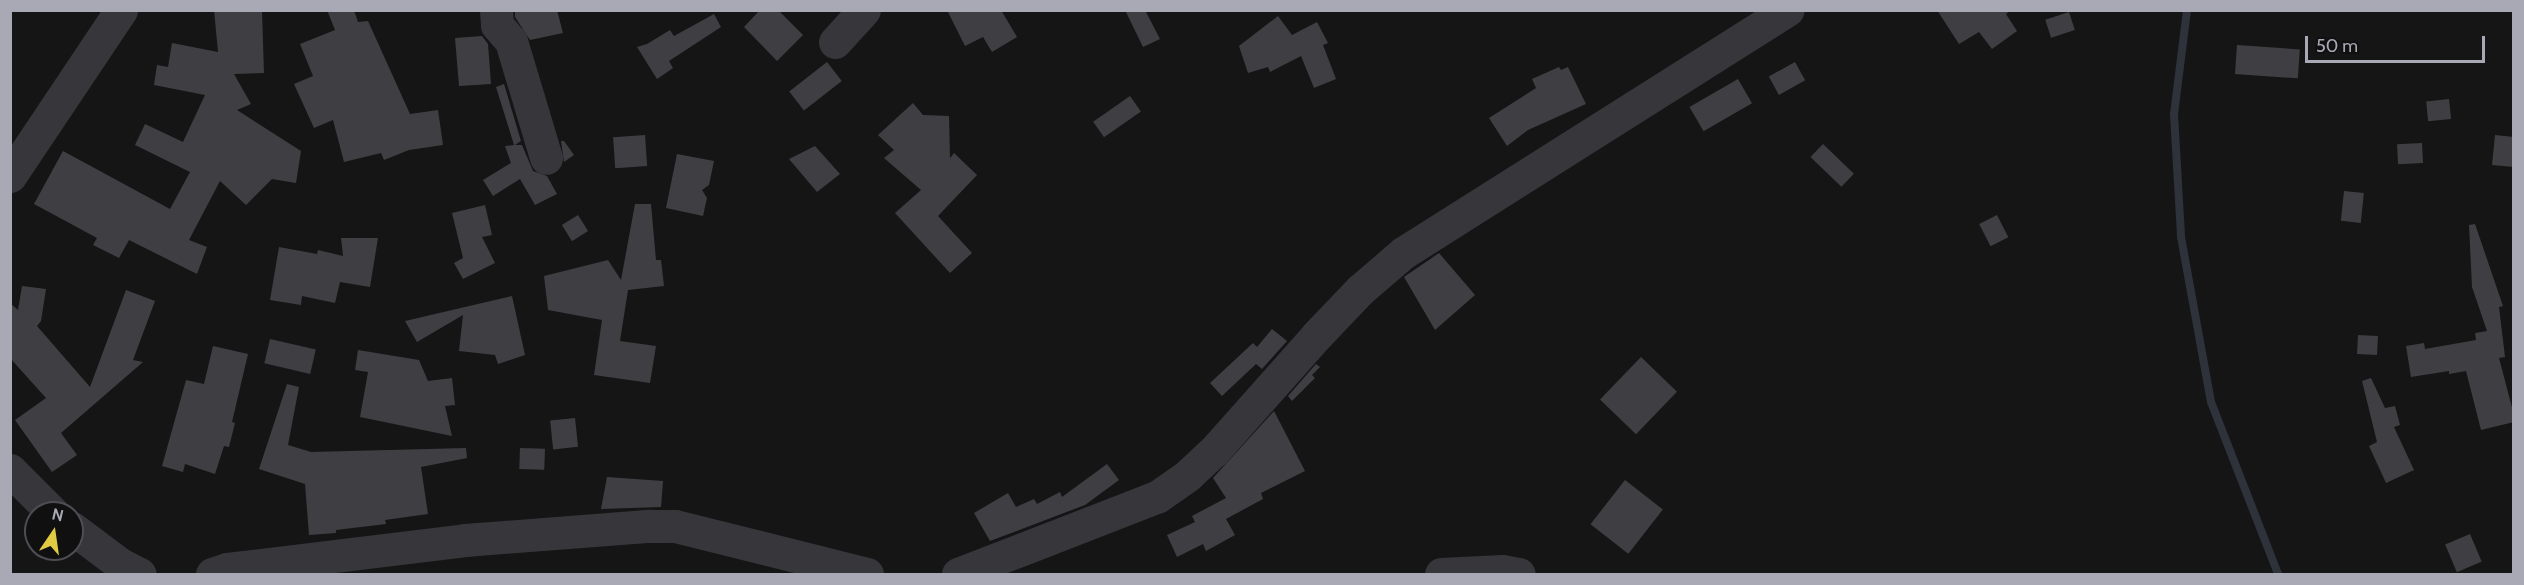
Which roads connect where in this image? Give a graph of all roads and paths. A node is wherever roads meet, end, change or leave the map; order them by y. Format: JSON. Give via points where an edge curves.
{"nodes":[{"id":1,"x":121,"y":10,"type":"edge"},
{"id":2,"x":496,"y":10,"type":"edge"},
{"id":3,"x":864,"y":10,"type":"edge"},
{"id":4,"x":1788,"y":10,"type":"edge"},
{"id":5,"x":835,"y":42,"type":"dead end"},
{"id":6,"x":546,"y":158,"type":"dead end"},
{"id":7,"x":10,"y":176,"type":"edge"},
{"id":8,"x":10,"y":470,"type":"edge"},
{"id":9,"x":41,"y":501,"type":"edge"},
{"id":10,"x":84,"y":537,"type":"edge"},
{"id":11,"x":140,"y":574,"type":"edge"},
{"id":12,"x":212,"y":574,"type":"edge"},
{"id":13,"x":867,"y":574,"type":"edge"},
{"id":14,"x":958,"y":574,"type":"edge"},
{"id":15,"x":1445,"y":574,"type":"edge"},
{"id":16,"x":1519,"y":574,"type":"edge"}],
"edges":[{"from":1,"to":7,"type":"street"},
{"from":2,"to":6,"type":"street","via":[[497,25],[511,41]]},
{"from":3,"to":5,"type":"street"},
{"from":4,"to":14,"type":"street","via":[[1403,253],[1317,335],[1214,451],[1157,497]]},
{"from":8,"to":9,"type":"street"},
{"from":10,"to":11,"type":"street"},
{"from":12,"to":13,"type":"street","via":[[465,540],[616,526],[675,526]]},
{"from":15,"to":16,"type":"street"}]}
